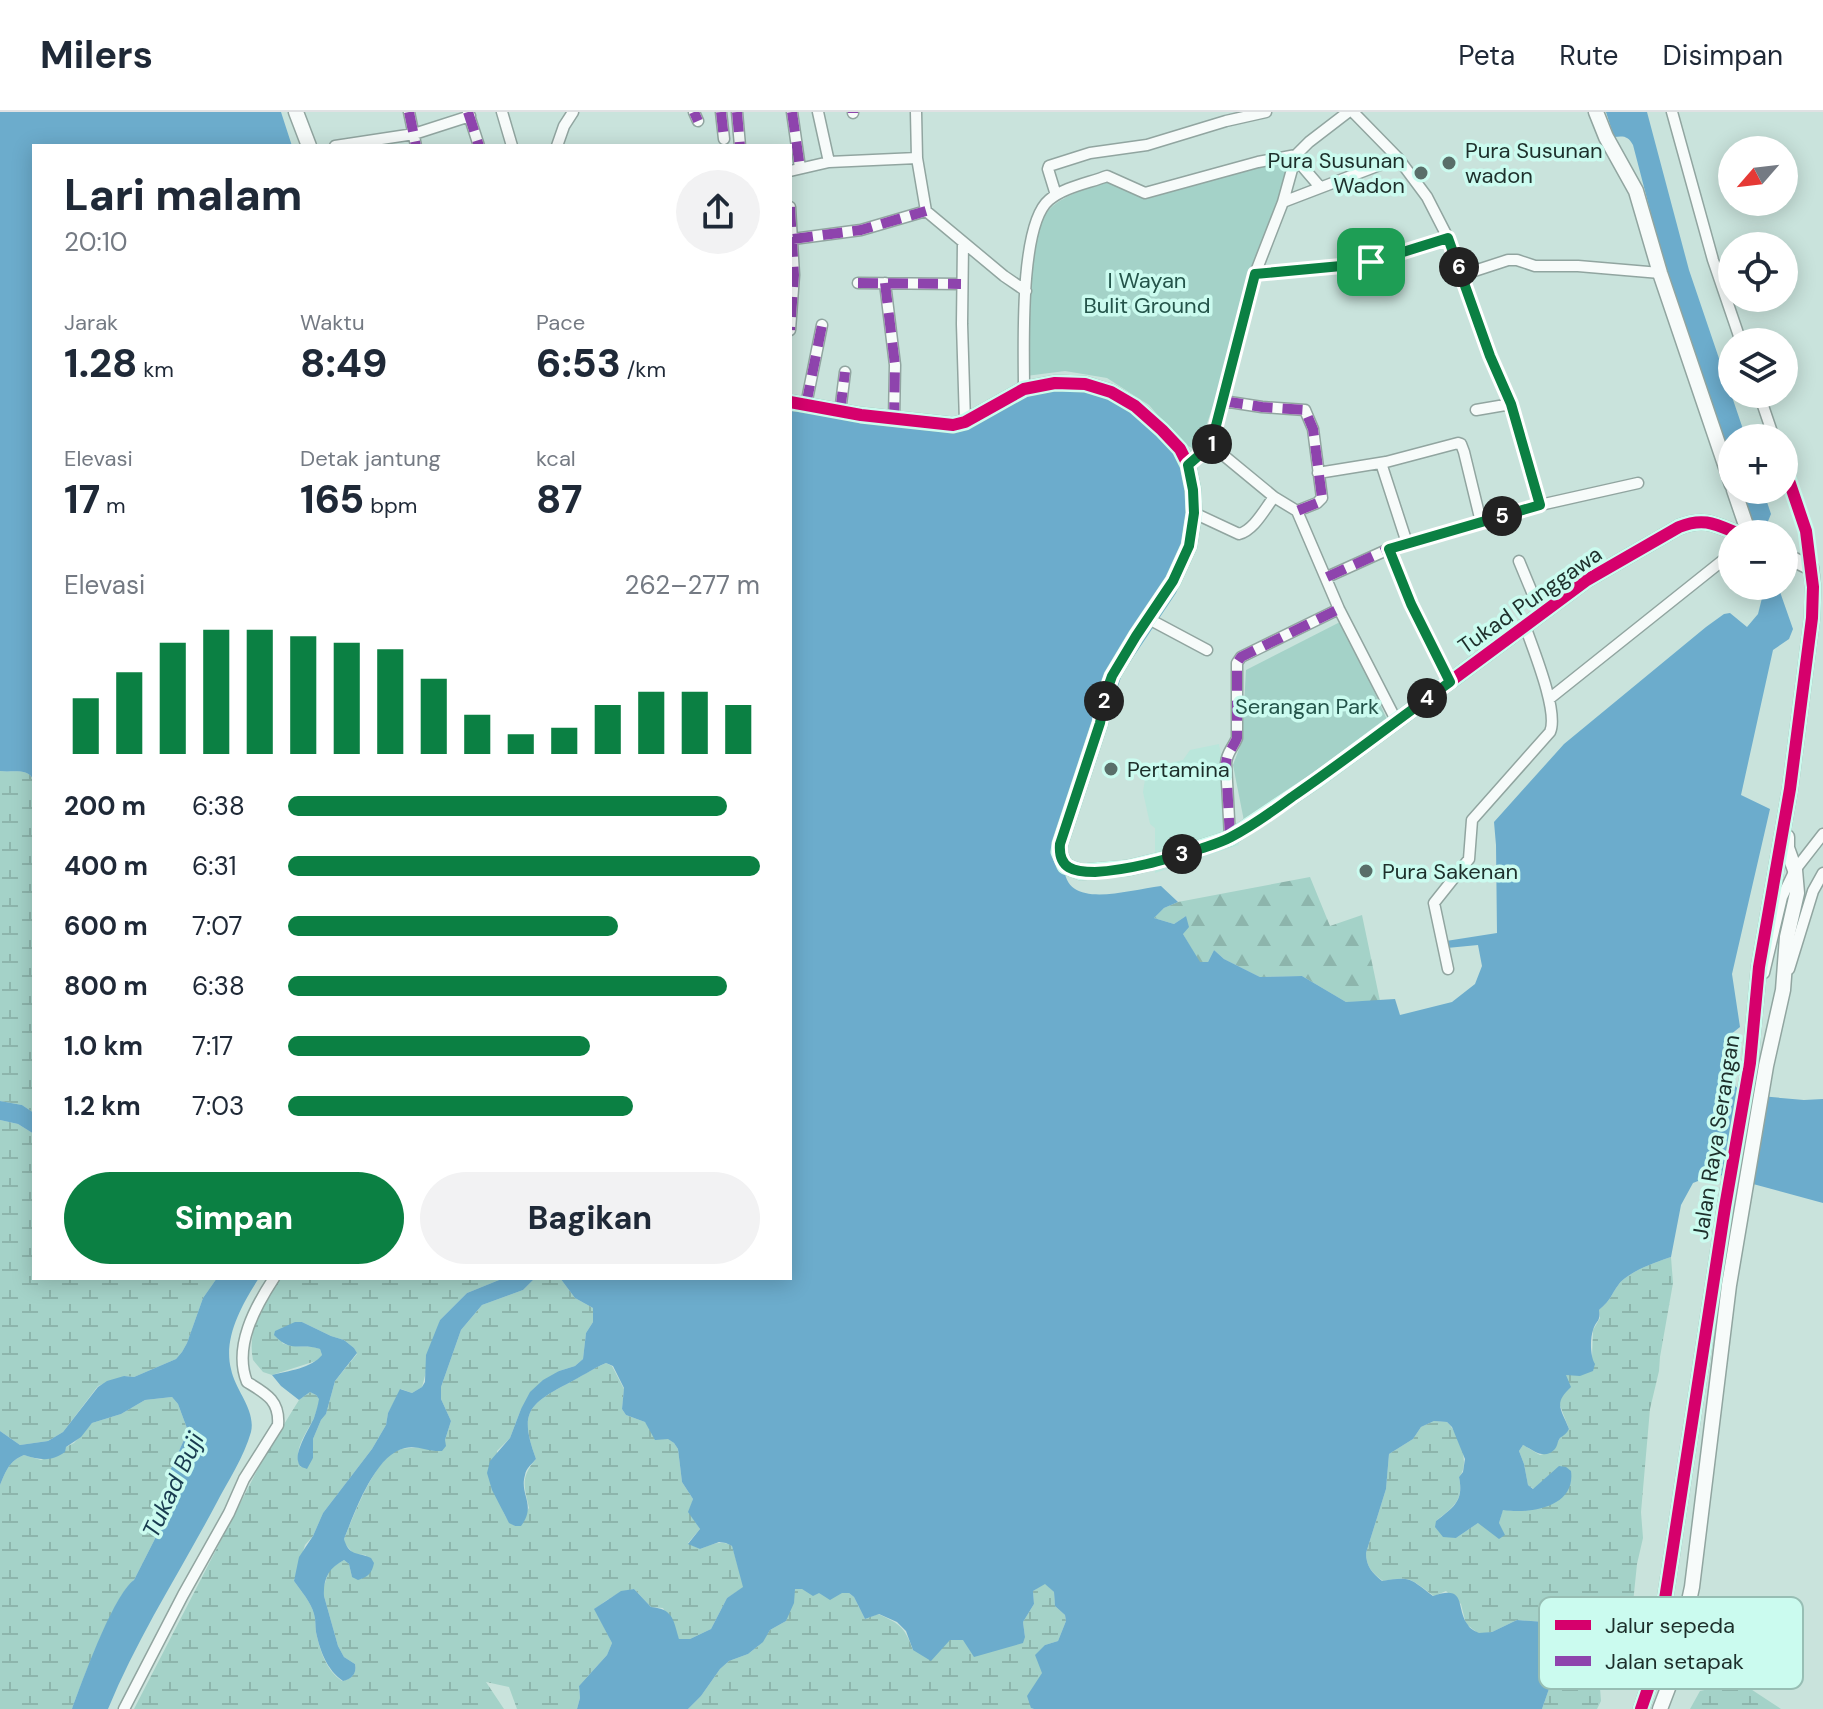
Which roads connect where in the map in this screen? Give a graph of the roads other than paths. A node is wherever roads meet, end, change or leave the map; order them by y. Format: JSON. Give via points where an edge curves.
{"nodes":[{"id":1,"x":296,"y":112,"type":"edge"},
{"id":2,"x":409,"y":112,"type":"edge"},
{"id":3,"x":502,"y":112,"type":"edge"},
{"id":4,"x":573,"y":112,"type":"edge"},
{"id":5,"x":721,"y":112,"type":"edge"},
{"id":6,"x":737,"y":112,"type":"edge"},
{"id":7,"x":792,"y":112,"type":"edge"},
{"id":8,"x":818,"y":112,"type":"edge"},
{"id":9,"x":916,"y":112,"type":"edge"},
{"id":10,"x":1266,"y":112,"type":"edge"},
{"id":11,"x":1351,"y":112,"type":"edge"},
{"id":12,"x":1596,"y":112,"type":"edge"},
{"id":13,"x":1672,"y":112,"type":"edge"},
{"id":14,"x":469,"y":114,"type":"edge"},
{"id":15,"x":414,"y":134,"type":"junction"},
{"id":16,"x":724,"y":139,"type":"dead end"},
{"id":17,"x":308,"y":144,"type":"edge"},
{"id":18,"x":348,"y":144,"type":"edge"},
{"id":19,"x":416,"y":144,"type":"edge"},
{"id":20,"x":478,"y":144,"type":"edge"},
{"id":21,"x":511,"y":144,"type":"edge"},
{"id":22,"x":558,"y":144,"type":"edge"},
{"id":23,"x":740,"y":144,"type":"edge"},
{"id":24,"x":1296,"y":155,"type":"junction"},
{"id":25,"x":917,"y":158,"type":"junction"},
{"id":26,"x":1398,"y":158,"type":"junction"},
{"id":27,"x":829,"y":162,"type":"junction"},
{"id":28,"x":795,"y":170,"type":"edge"},
{"id":29,"x":1320,"y":187,"type":"junction"},
{"id":30,"x":1056,"y":195,"type":"junction"},
{"id":31,"x":1283,"y":202,"type":"junction"},
{"id":32,"x":926,"y":211,"type":"junction"},
{"id":33,"x":792,"y":228,"type":"edge"},
{"id":34,"x":1448,"y":238,"type":"junction"},
{"id":35,"x":793,"y":239,"type":"junction"},
{"id":36,"x":963,"y":243,"type":"junction"},
{"id":37,"x":1660,"y":273,"type":"junction"},
{"id":38,"x":1255,"y":274,"type":"junction"},
{"id":39,"x":792,"y":275,"type":"edge"},
{"id":40,"x":1462,"y":275,"type":"junction"},
{"id":41,"x":858,"y":283,"type":"dead end"},
{"id":42,"x":885,"y":283,"type":"junction"},
{"id":43,"x":961,"y":284,"type":"junction"},
{"id":44,"x":1026,"y":291,"type":"junction"},
{"id":45,"x":822,"y":325,"type":"dead end"},
{"id":46,"x":1736,"y":328,"type":"edge"},
{"id":47,"x":845,"y":372,"type":"dead end"},
{"id":48,"x":1024,"y":389,"type":"junction"},
{"id":49,"x":1223,"y":401,"type":"junction"},
{"id":50,"x":792,"y":402,"type":"edge"},
{"id":51,"x":1511,"y":404,"type":"junction"},
{"id":52,"x":806,"y":405,"type":"junction"},
{"id":53,"x":1476,"y":410,"type":"dead end"},
{"id":54,"x":840,"y":412,"type":"junction"},
{"id":55,"x":894,"y":420,"type":"junction"},
{"id":56,"x":965,"y":422,"type":"junction"},
{"id":57,"x":1718,"y":444,"type":"edge"},
{"id":58,"x":1211,"y":445,"type":"junction"},
{"id":59,"x":1381,"y":463,"type":"junction"},
{"id":60,"x":1188,"y":465,"type":"junction"},
{"id":61,"x":1318,"y":473,"type":"junction"},
{"id":62,"x":1638,"y":483,"type":"dead end"},
{"id":63,"x":1274,"y":497,"type":"junction"},
{"id":64,"x":1797,"y":504,"type":"edge"},
{"id":65,"x":1540,"y":505,"type":"junction"},
{"id":66,"x":1297,"y":511,"type":"junction"},
{"id":67,"x":1194,"y":513,"type":"junction"},
{"id":68,"x":1481,"y":522,"type":"junction"},
{"id":69,"x":1718,"y":526,"type":"edge"},
{"id":70,"x":1407,"y":543,"type":"junction"},
{"id":71,"x":1389,"y":549,"type":"junction"},
{"id":72,"x":1519,"y":561,"type":"dead end"},
{"id":73,"x":1798,"y":562,"type":"edge"},
{"id":74,"x":1718,"y":564,"type":"edge"},
{"id":75,"x":1811,"y":568,"type":"junction"},
{"id":76,"x":1327,"y":577,"type":"junction"},
{"id":77,"x":1339,"y":609,"type":"junction"},
{"id":78,"x":1541,"y":614,"type":"junction"},
{"id":79,"x":1147,"y":618,"type":"junction"},
{"id":80,"x":1525,"y":626,"type":"junction"},
{"id":81,"x":1207,"y":650,"type":"dead end"},
{"id":82,"x":1450,"y":682,"type":"junction"},
{"id":83,"x":1549,"y":699,"type":"junction"},
{"id":84,"x":1396,"y":720,"type":"junction"},
{"id":85,"x":1790,"y":789,"type":"junction"},
{"id":86,"x":1823,"y":834,"type":"edge"},
{"id":87,"x":1230,"y":838,"type":"junction"},
{"id":88,"x":1795,"y":870,"type":"junction"},
{"id":89,"x":1823,"y":873,"type":"edge"},
{"id":90,"x":1448,"y":969,"type":"dead end"},
{"id":91,"x":1783,"y":990,"type":"junction"},
{"id":92,"x":1753,"y":1022,"type":"junction"},
{"id":93,"x":1716,"y":1263,"type":"junction"},
{"id":94,"x":1732,"y":1265,"type":"junction"},
{"id":95,"x":273,"y":1280,"type":"edge"},
{"id":96,"x":1665,"y":1597,"type":"edge"},
{"id":97,"x":1690,"y":1597,"type":"edge"},
{"id":98,"x":1648,"y":1689,"type":"edge"},
{"id":99,"x":1668,"y":1689,"type":"edge"},
{"id":100,"x":124,"y":1709,"type":"edge"},
{"id":101,"x":1641,"y":1709,"type":"edge"},
{"id":102,"x":1660,"y":1709,"type":"edge"}],
"edges":[{"from":1,"to":17,"type":"street"},
{"from":2,"to":15,"type":"street"},
{"from":3,"to":21,"type":"street"},
{"from":4,"to":22,"type":"street"},
{"from":5,"to":16,"type":"street"},
{"from":6,"to":23,"type":"street"},
{"from":7,"to":28,"type":"street"},
{"from":8,"to":27,"type":"street"},
{"from":9,"to":25,"type":"street"},
{"from":10,"to":30,"type":"street","via":[[1147,145],[1061,161],[1048,169]]},
{"from":11,"to":24,"type":"street"},
{"from":11,"to":26,"type":"street"},
{"from":12,"to":37,"type":"street","via":[[1636,191]]},
{"from":13,"to":46,"type":"street"},
{"from":14,"to":15,"type":"street"},
{"from":14,"to":20,"type":"street"},
{"from":15,"to":18,"type":"street"},
{"from":15,"to":19,"type":"street"},
{"from":24,"to":29,"type":"street"},
{"from":24,"to":30,"type":"street","via":[[1145,193],[1107,176]]},
{"from":24,"to":31,"type":"street"},
{"from":25,"to":27,"type":"street"},
{"from":25,"to":32,"type":"street"},
{"from":26,"to":29,"type":"street"},
{"from":26,"to":34,"type":"street"},
{"from":27,"to":28,"type":"street"},
{"from":29,"to":31,"type":"street"},
{"from":30,"to":44,"type":"street","via":[[1044,205],[1036,224]]},
{"from":31,"to":38,"type":"street"},
{"from":32,"to":35,"type":"street","via":[[861,230]]},
{"from":32,"to":36,"type":"street"},
{"from":33,"to":35,"type":"street"},
{"from":34,"to":38,"type":"street","via":[[1371,262]]},
{"from":34,"to":40,"type":"street"},
{"from":35,"to":39,"type":"street"},
{"from":36,"to":43,"type":"street"},
{"from":36,"to":44,"type":"street"},
{"from":37,"to":40,"type":"street","via":[[1508,260]]},
{"from":37,"to":57,"type":"street"},
{"from":38,"to":49,"type":"street"},
{"from":40,"to":51,"type":"street"},
{"from":41,"to":42,"type":"street"},
{"from":42,"to":43,"type":"street"},
{"from":42,"to":55,"type":"street","via":[[895,365]]},
{"from":43,"to":56,"type":"street"},
{"from":44,"to":48,"type":"street"},
{"from":45,"to":52,"type":"street"},
{"from":47,"to":54,"type":"street"},
{"from":48,"to":56,"type":"street","name":"Tukad Punggawa"},
{"from":48,"to":60,"type":"street","name":"Tukad Punggawa","via":[[1085,384],[1111,392],[1162,430]]},
{"from":49,"to":58,"type":"street"},
{"from":49,"to":61,"type":"street","via":[[1305,410]]},
{"from":50,"to":52,"type":"street","name":"Tukad Punggawa"},
{"from":51,"to":53,"type":"street"},
{"from":51,"to":65,"type":"street"},
{"from":52,"to":54,"type":"street","name":"Tukad Punggawa"},
{"from":54,"to":55,"type":"street","name":"Tukad Punggawa"},
{"from":55,"to":56,"type":"street","name":"Tukad Punggawa"},
{"from":58,"to":60,"type":"street"},
{"from":58,"to":63,"type":"street"},
{"from":59,"to":61,"type":"street"},
{"from":59,"to":68,"type":"street","via":[[1461,444]]},
{"from":59,"to":70,"type":"street"},
{"from":60,"to":67,"type":"street","name":"Tukad Punggawa"},
{"from":61,"to":66,"type":"street","via":[[1320,501]]},
{"from":62,"to":65,"type":"street"},
{"from":63,"to":66,"type":"street"},
{"from":63,"to":67,"type":"street","via":[[1243,534]]},
{"from":64,"to":75,"type":"street"},
{"from":65,"to":68,"type":"street"},
{"from":66,"to":76,"type":"street"},
{"from":67,"to":79,"type":"street","name":"Tukad Punggawa","via":[[1182,564]]},
{"from":68,"to":70,"type":"street"},
{"from":69,"to":78,"type":"street","name":"Tukad Punggawa","via":[[1695,521],[1679,527],[1587,580]]},
{"from":70,"to":71,"type":"street"},
{"from":71,"to":76,"type":"street"},
{"from":71,"to":82,"type":"street"},
{"from":72,"to":78,"type":"street"},
{"from":73,"to":75,"type":"street"},
{"from":74,"to":83,"type":"street"},
{"from":75,"to":85,"type":"street","name":"Jalan Raya Serangan","via":[[1812,618]]},
{"from":76,"to":77,"type":"street"},
{"from":77,"to":84,"type":"street"},
{"from":77,"to":87,"type":"street","via":[[1237,663],[1237,738],[1226,763]]},
{"from":78,"to":80,"type":"street","name":"Tukad Punggawa"},
{"from":79,"to":81,"type":"street"},
{"from":79,"to":87,"type":"street","name":"Tukad Punggawa","via":[[1112,676],[1059,852],[1071,869],[1099,872]]},
{"from":80,"to":82,"type":"street","name":"Tukad Punggawa"},
{"from":80,"to":83,"type":"street"},
{"from":82,"to":84,"type":"street","name":"Tukad Punggawa"},
{"from":83,"to":90,"type":"street","via":[[1550,732],[1472,820],[1469,859],[1434,903]]},
{"from":84,"to":87,"type":"street","name":"Tukad Punggawa"},
{"from":85,"to":88,"type":"street","name":"Jalan Raya Serangan","via":[[1787,848]]},
{"from":85,"to":92,"type":"street","name":"Jalan Raya Serangan"},
{"from":86,"to":88,"type":"street"},
{"from":88,"to":91,"type":"street","name":"Jalan Raya Serangan","via":[[1797,893]]},
{"from":88,"to":92,"type":"street","via":[[1782,897]]},
{"from":89,"to":91,"type":"street"},
{"from":91,"to":94,"type":"street","name":"Jalan Raya Serangan"},
{"from":92,"to":93,"type":"street","name":"Jalan Raya Serangan"},
{"from":93,"to":94,"type":"street"},
{"from":93,"to":96,"type":"street","name":"Jalan Raya Serangan"},
{"from":94,"to":97,"type":"street","name":"Jalan Raya Serangan"},
{"from":95,"to":100,"type":"street","via":[[251,1319],[243,1363],[247,1382],[274,1403],[278,1425],[244,1479]]},
{"from":98,"to":101,"type":"street","name":"Jalan Raya Serangan"},
{"from":99,"to":102,"type":"street","name":"Jalan Raya Serangan"}]}
